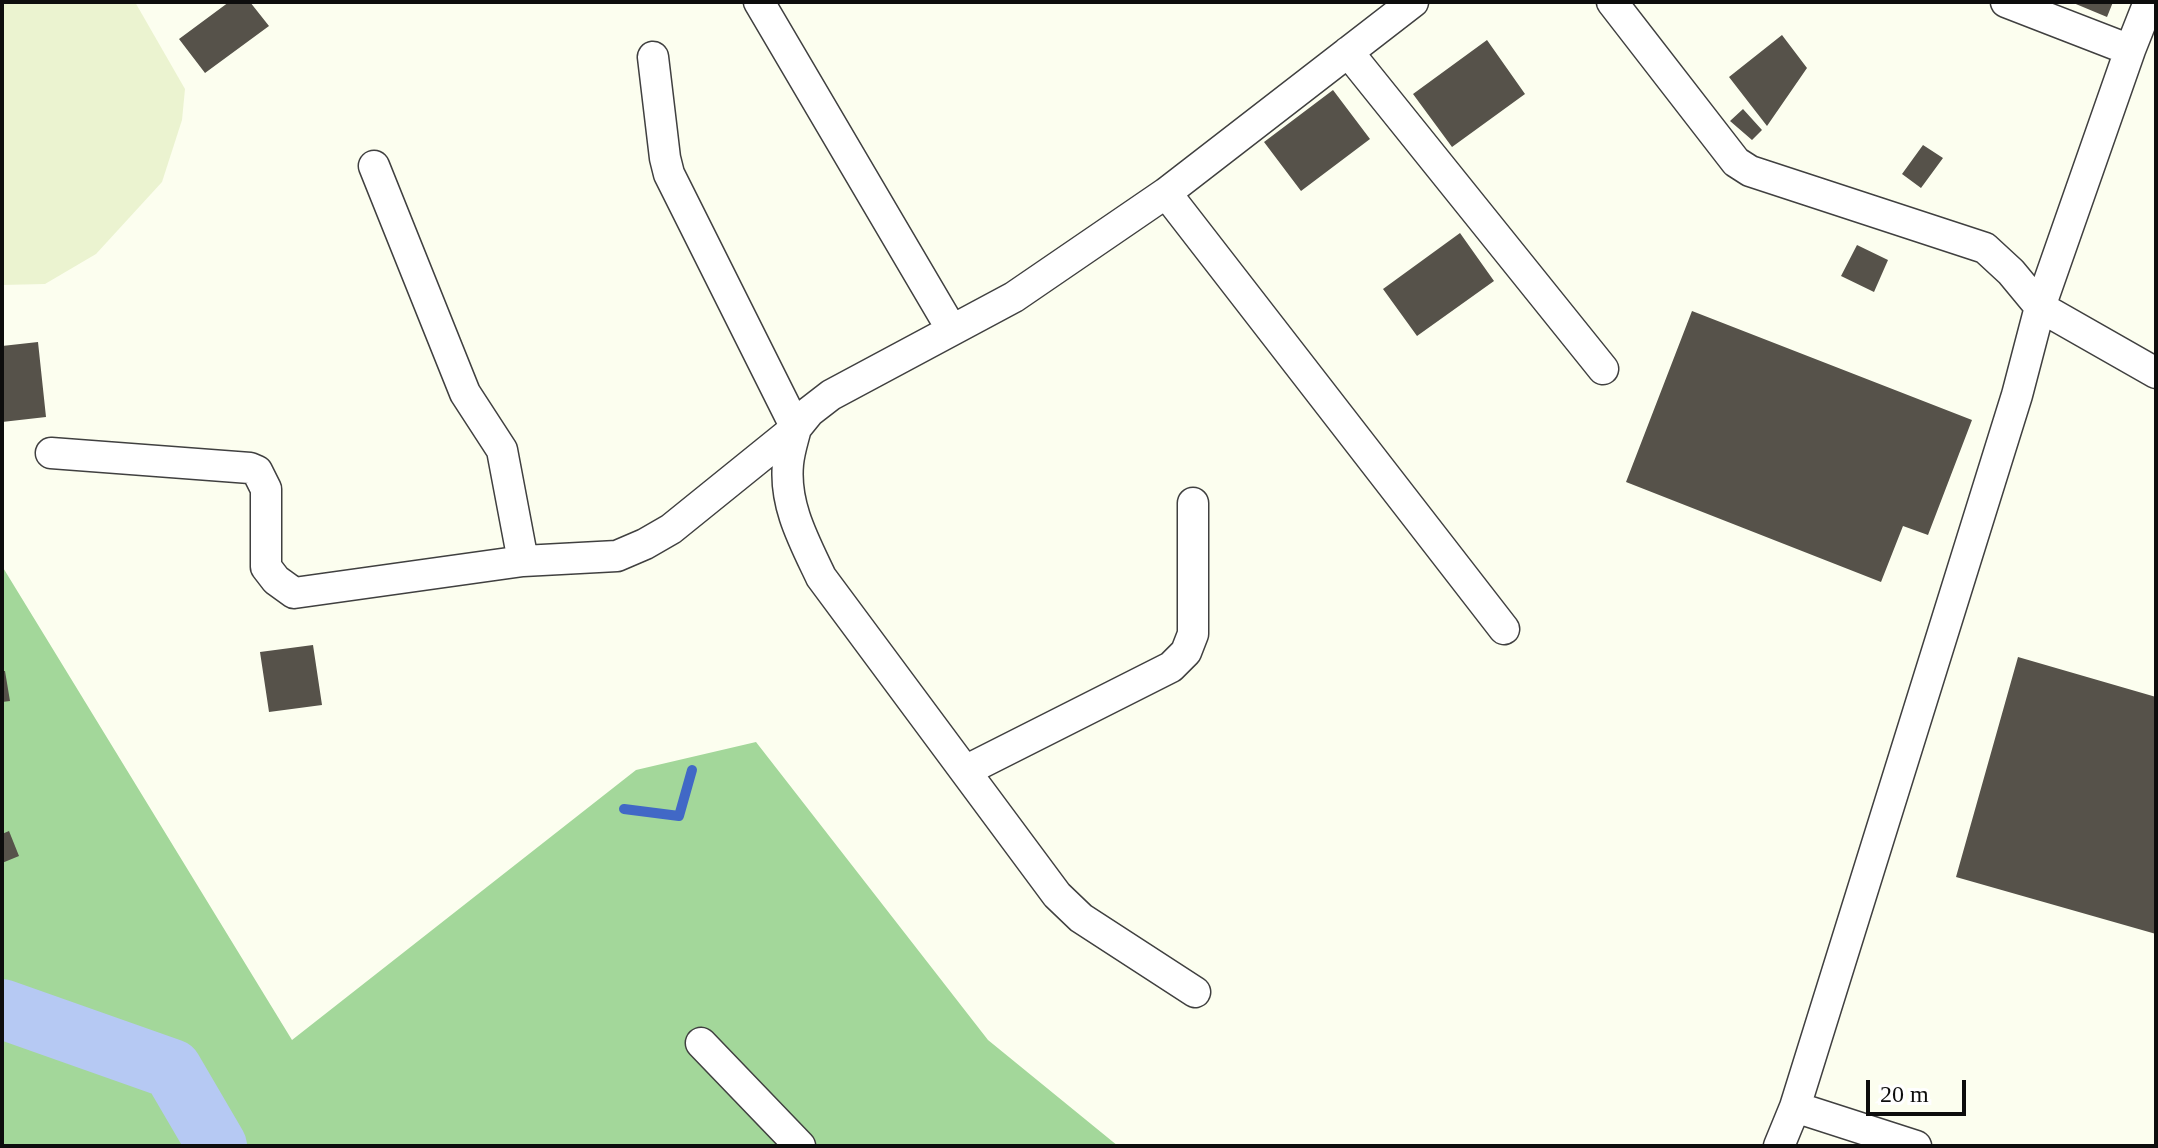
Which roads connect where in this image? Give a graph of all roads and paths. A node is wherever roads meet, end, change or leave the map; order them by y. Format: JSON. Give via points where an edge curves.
{"nodes":[{"id":1,"x":759,"y":2,"type":"edge"},
{"id":2,"x":1413,"y":2,"type":"edge"},
{"id":3,"x":1612,"y":2,"type":"edge"},
{"id":4,"x":2006,"y":2,"type":"edge"},
{"id":5,"x":2149,"y":2,"type":"edge"},
{"id":6,"x":2130,"y":50,"type":"junction"},
{"id":7,"x":1348,"y":52,"type":"junction"},
{"id":8,"x":653,"y":57,"type":"dead end"},
{"id":9,"x":374,"y":166,"type":"dead end"},
{"id":10,"x":1166,"y":193,"type":"junction"},
{"id":11,"x":2040,"y":307,"type":"junction"},
{"id":12,"x":952,"y":330,"type":"junction"},
{"id":13,"x":1603,"y":369,"type":"dead end"},
{"id":14,"x":2156,"y":373,"type":"edge"},
{"id":15,"x":796,"y":428,"type":"junction"},
{"id":16,"x":51,"y":453,"type":"dead end"},
{"id":17,"x":1193,"y":503,"type":"dead end"},
{"id":18,"x":523,"y":561,"type":"junction"},
{"id":19,"x":1504,"y":629,"type":"dead end"},
{"id":20,"x":965,"y":771,"type":"junction"},
{"id":21,"x":1195,"y":992,"type":"dead end"},
{"id":22,"x":701,"y":1043,"type":"dead end"},
{"id":23,"x":1795,"y":1107,"type":"junction"},
{"id":24,"x":800,"y":1146,"type":"edge"},
{"id":25,"x":1779,"y":1146,"type":"edge"},
{"id":26,"x":1916,"y":1146,"type":"edge"}],
"edges":[{"from":1,"to":12,"type":"street"},
{"from":2,"to":7,"type":"street"},
{"from":3,"to":11,"type":"street","via":[[1736,162],[1985,248]]},
{"from":4,"to":6,"type":"street"},
{"from":5,"to":6,"type":"street"},
{"from":6,"to":11,"type":"street"},
{"from":7,"to":10,"type":"street"},
{"from":7,"to":13,"type":"street"},
{"from":8,"to":15,"type":"street","via":[[669,174]]},
{"from":9,"to":18,"type":"street","via":[[465,393],[502,450]]},
{"from":10,"to":12,"type":"street","via":[[1014,297]]},
{"from":10,"to":19,"type":"street"},
{"from":11,"to":14,"type":"street"},
{"from":11,"to":23,"type":"street"},
{"from":12,"to":15,"type":"street","via":[[831,395]]},
{"from":15,"to":18,"type":"street","via":[[645,544],[617,556]]},
{"from":15,"to":20,"type":"street","via":[[788,496],[821,577]]},
{"from":16,"to":18,"type":"street","via":[[257,471],[266,489],[266,567],[294,593]]},
{"from":17,"to":20,"type":"street","via":[[1193,634],[1186,652],[1171,667]]},
{"from":20,"to":21,"type":"street","via":[[1057,895],[1081,918]]},
{"from":22,"to":24,"type":"street"},
{"from":23,"to":25,"type":"street"},
{"from":23,"to":26,"type":"street"}]}
